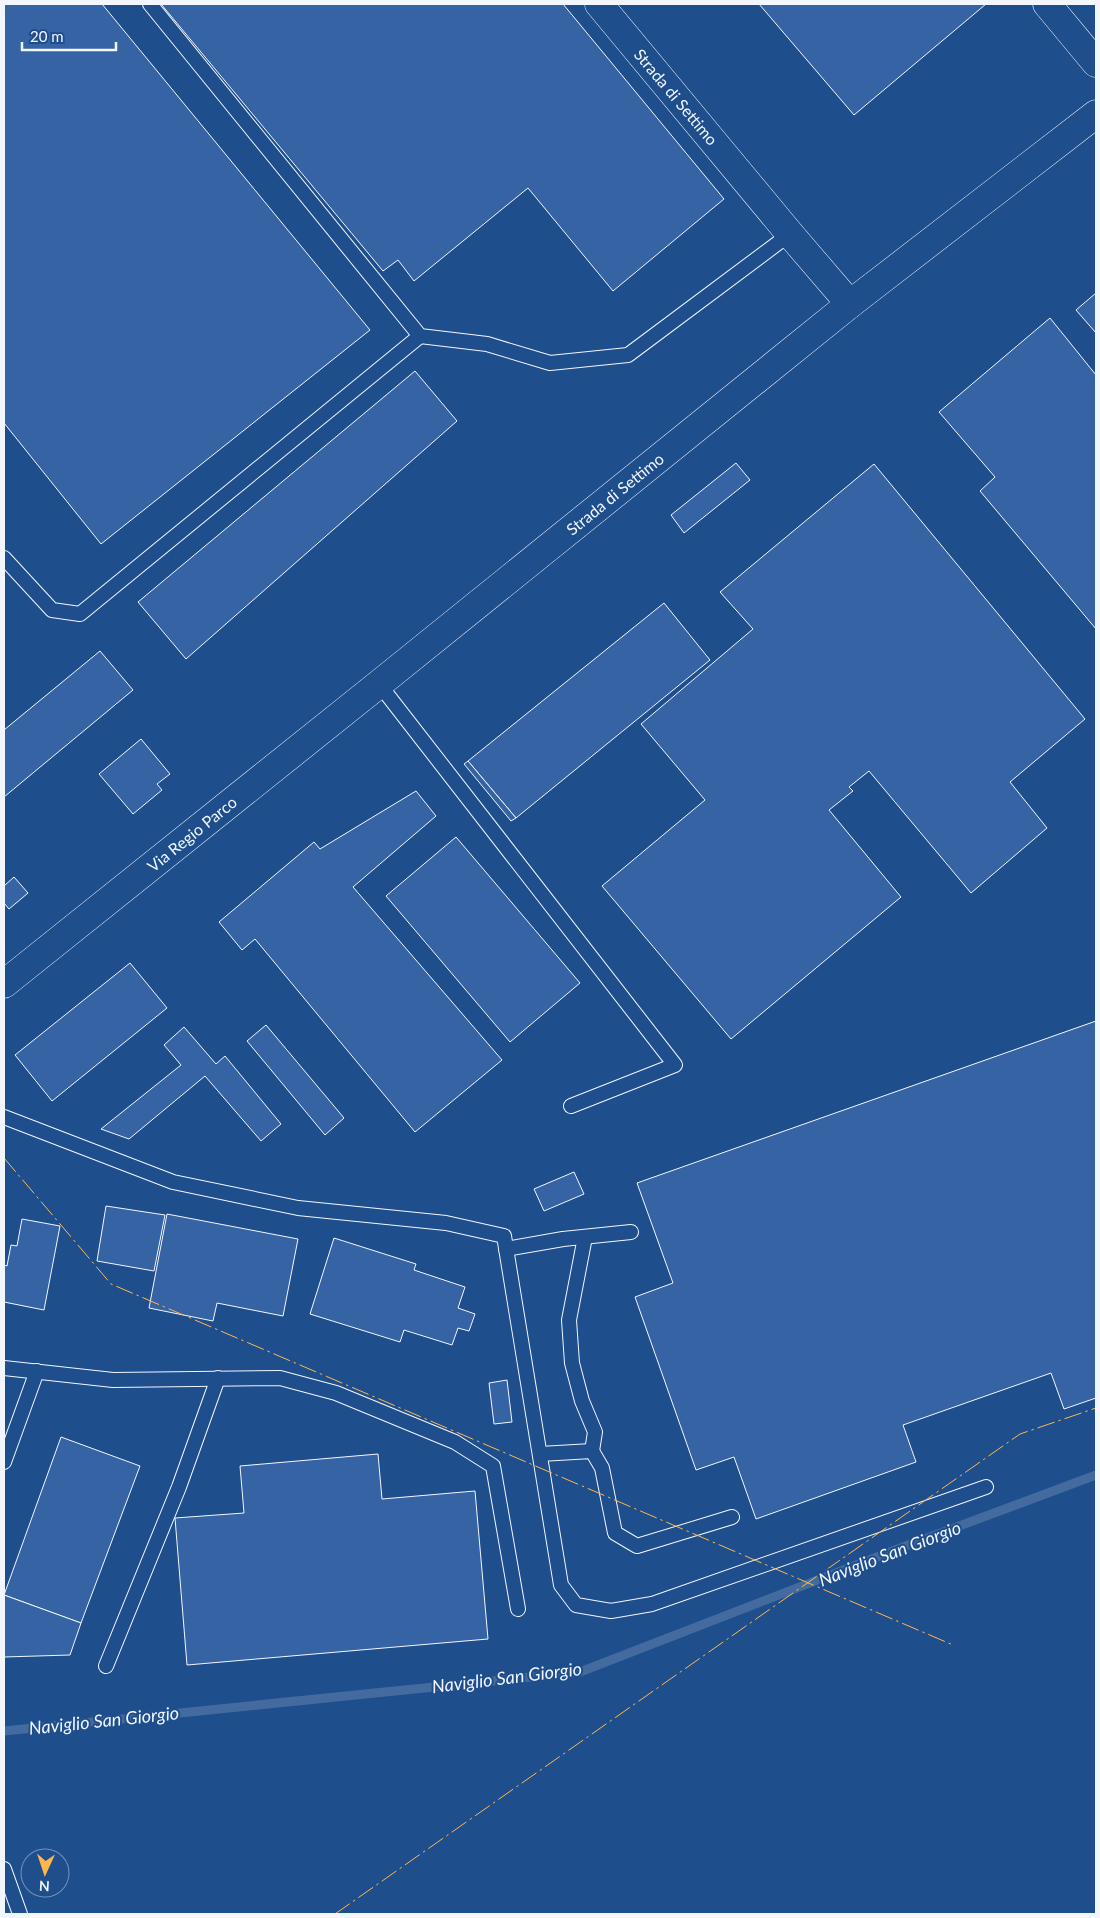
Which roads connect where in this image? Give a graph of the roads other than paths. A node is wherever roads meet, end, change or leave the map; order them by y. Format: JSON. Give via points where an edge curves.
{"nodes":[{"id":1,"x":150,"y":4,"type":"edge"},
{"id":2,"x":599,"y":4,"type":"edge"},
{"id":3,"x":1047,"y":4,"type":"edge"},
{"id":4,"x":1096,"y":63,"type":"edge"},
{"id":5,"x":1096,"y":114,"type":"edge"},
{"id":6,"x":790,"y":234,"type":"junction"},
{"id":7,"x":850,"y":304,"type":"junction"},
{"id":8,"x":420,"y":336,"type":"junction"},
{"id":9,"x":4,"y":558,"type":"edge"},
{"id":10,"x":379,"y":684,"type":"junction"},
{"id":11,"x":4,"y":984,"type":"edge"},
{"id":12,"x":571,"y":1106,"type":"dead end"},
{"id":13,"x":4,"y":1117,"type":"edge"},
{"id":14,"x":631,"y":1232,"type":"dead end"},
{"id":15,"x":586,"y":1237,"type":"junction"},
{"id":16,"x":506,"y":1249,"type":"junction"},
{"id":17,"x":4,"y":1368,"type":"edge"},
{"id":18,"x":37,"y":1371,"type":"junction"},
{"id":19,"x":218,"y":1378,"type":"junction"},
{"id":20,"x":592,"y":1451,"type":"junction"},
{"id":21,"x":540,"y":1454,"type":"junction"},
{"id":22,"x":4,"y":1462,"type":"edge"},
{"id":23,"x":986,"y":1487,"type":"dead end"},
{"id":24,"x":732,"y":1518,"type":"dead end"},
{"id":25,"x":518,"y":1609,"type":"dead end"},
{"id":26,"x":106,"y":1666,"type":"dead end"},
{"id":27,"x":4,"y":1870,"type":"edge"},
{"id":28,"x":20,"y":1914,"type":"edge"}],
"edges":[{"from":1,"to":8,"type":"lane"},
{"from":2,"to":6,"type":"street","name":"Strada di Settimo"},
{"from":3,"to":4,"type":"street"},
{"from":5,"to":7,"type":"street","name":"Strada di Settimo"},
{"from":6,"to":7,"type":"street","name":"Strada di Settimo"},
{"from":6,"to":8,"type":"lane","via":[[628,355],[550,363],[487,344]]},
{"from":7,"to":10,"type":"street","name":"Strada di Settimo"},
{"from":8,"to":9,"type":"lane","via":[[80,614],[52,610]]},
{"from":10,"to":11,"type":"street","name":"Via Regio Parco"},
{"from":10,"to":12,"type":"lane","via":[[675,1065]]},
{"from":13,"to":16,"type":"lane","via":[[172,1182],[298,1208],[446,1223],[504,1236]]},
{"from":14,"to":15,"type":"lane"},
{"from":15,"to":16,"type":"lane"},
{"from":15,"to":20,"type":"lane","via":[[569,1320],[572,1363],[582,1401],[595,1432]]},
{"from":16,"to":21,"type":"lane"},
{"from":17,"to":18,"type":"lane"},
{"from":18,"to":19,"type":"lane","via":[[113,1380]]},
{"from":18,"to":22,"type":"lane"},
{"from":19,"to":25,"type":"lane","via":[[280,1378],[336,1393],[455,1442],[493,1466]]},
{"from":19,"to":26,"type":"lane","via":[[179,1488]]},
{"from":20,"to":21,"type":"lane"},
{"from":20,"to":24,"type":"lane","via":[[602,1468],[615,1533],[637,1546]]},
{"from":21,"to":23,"type":"lane","via":[[561,1585],[576,1605],[611,1611],[652,1604]]},
{"from":27,"to":28,"type":"lane"}]}
